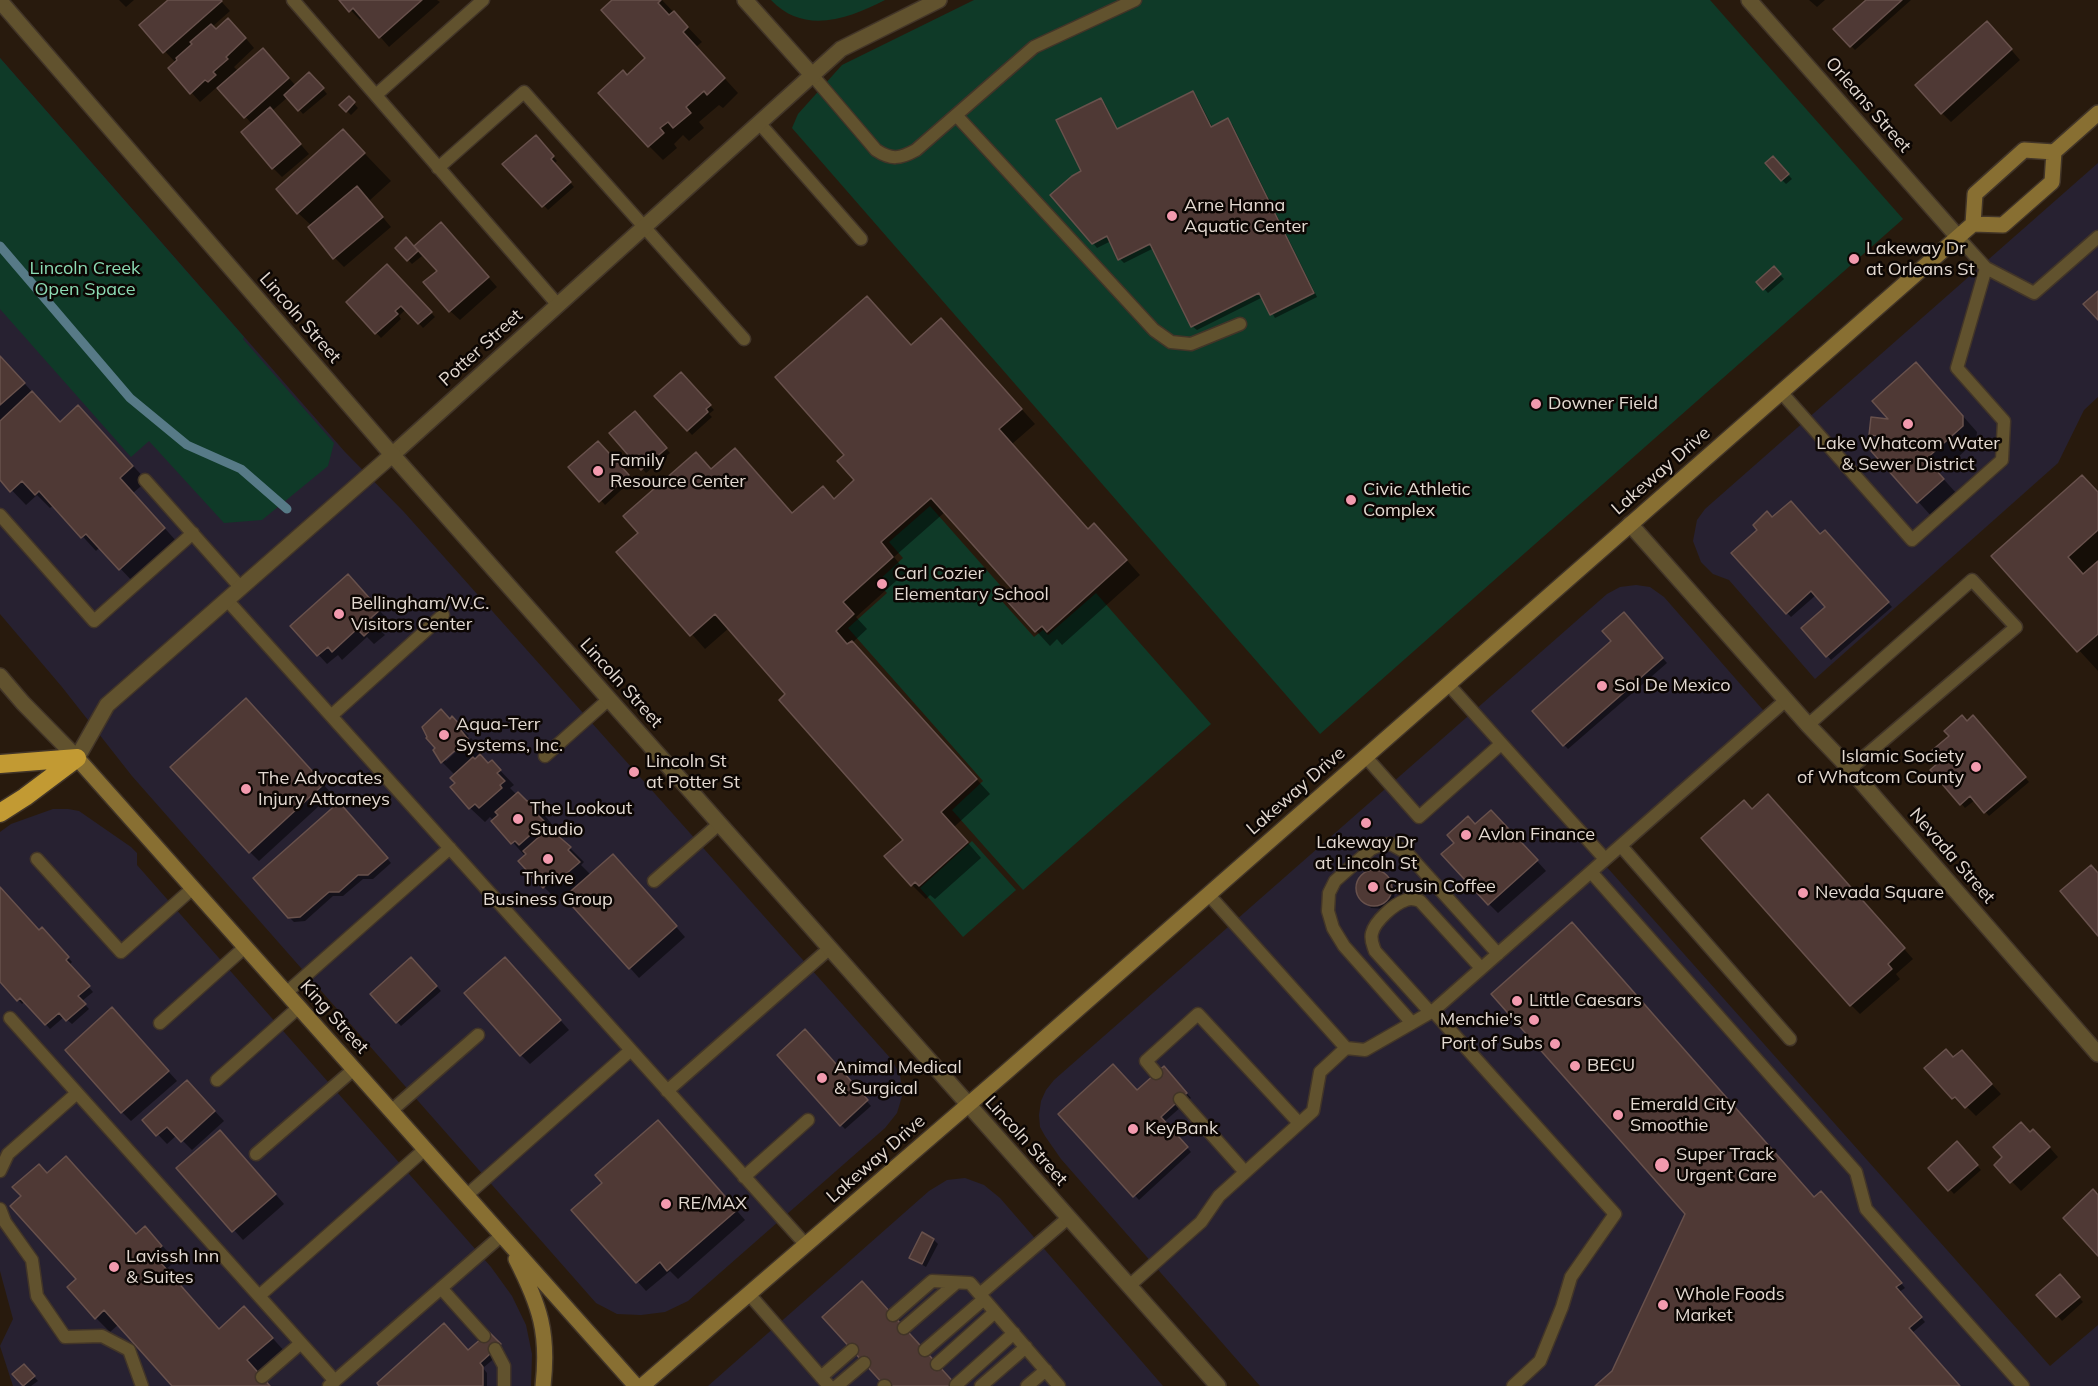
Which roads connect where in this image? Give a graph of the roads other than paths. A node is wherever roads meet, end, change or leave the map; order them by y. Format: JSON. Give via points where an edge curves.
{"nodes":[{"id":1,"x":292,"y":0,"type":"edge"},
{"id":2,"x":483,"y":0,"type":"edge"},
{"id":3,"x":745,"y":0,"type":"edge"},
{"id":4,"x":939,"y":0,"type":"edge"},
{"id":5,"x":1135,"y":0,"type":"edge"},
{"id":6,"x":1749,"y":0,"type":"edge"},
{"id":7,"x":0,"y":1,"type":"edge"},
{"id":8,"x":813,"y":76,"type":"junction"},
{"id":9,"x":376,"y":95,"type":"junction"},
{"id":10,"x":2098,"y":113,"type":"edge"},
{"id":11,"x":956,"y":115,"type":"junction"},
{"id":12,"x":760,"y":124,"type":"junction"},
{"id":13,"x":2054,"y":152,"type":"junction"},
{"id":14,"x":438,"y":168,"type":"junction"},
{"id":15,"x":1973,"y":224,"type":"junction"},
{"id":16,"x":644,"y":228,"type":"junction"},
{"id":17,"x":1958,"y":237,"type":"junction"},
{"id":18,"x":2098,"y":237,"type":"edge"},
{"id":19,"x":861,"y":238,"type":"dead end"},
{"id":20,"x":1986,"y":268,"type":"junction"},
{"id":21,"x":558,"y":305,"type":"junction"},
{"id":22,"x":1240,"y":324,"type":"dead end"},
{"id":23,"x":744,"y":339,"type":"dead end"},
{"id":24,"x":1781,"y":392,"type":"junction"},
{"id":25,"x":392,"y":455,"type":"junction"},
{"id":26,"x":145,"y":480,"type":"dead end"},
{"id":27,"x":0,"y":515,"type":"edge"},
{"id":28,"x":1630,"y":524,"type":"junction"},
{"id":29,"x":193,"y":533,"type":"junction"},
{"id":30,"x":241,"y":588,"type":"junction"},
{"id":31,"x":227,"y":600,"type":"junction"},
{"id":32,"x":443,"y":615,"type":"dead end"},
{"id":33,"x":0,"y":676,"type":"edge"},
{"id":34,"x":1448,"y":684,"type":"junction"},
{"id":35,"x":609,"y":699,"type":"junction"},
{"id":36,"x":1786,"y":700,"type":"junction"},
{"id":37,"x":331,"y":716,"type":"junction"},
{"id":38,"x":1808,"y":725,"type":"junction"},
{"id":39,"x":1501,"y":744,"type":"junction"},
{"id":40,"x":545,"y":756,"type":"dead end"},
{"id":41,"x":1365,"y":756,"type":"junction"},
{"id":42,"x":77,"y":758,"type":"junction"},
{"id":43,"x":0,"y":764,"type":"edge"},
{"id":44,"x":1850,"y":769,"type":"junction"},
{"id":45,"x":0,"y":813,"type":"edge"},
{"id":46,"x":719,"y":824,"type":"junction"},
{"id":47,"x":1621,"y":846,"type":"junction"},
{"id":48,"x":450,"y":848,"type":"junction"},
{"id":49,"x":37,"y":859,"type":"dead end"},
{"id":50,"x":1605,"y":859,"type":"junction"},
{"id":51,"x":1592,"y":872,"type":"junction"},
{"id":52,"x":654,"y":881,"type":"dead end"},
{"id":53,"x":193,"y":888,"type":"junction"},
{"id":54,"x":1208,"y":894,"type":"junction"},
{"id":55,"x":245,"y":946,"type":"junction"},
{"id":56,"x":830,"y":948,"type":"junction"},
{"id":57,"x":1498,"y":954,"type":"junction"},
{"id":58,"x":1481,"y":968,"type":"junction"},
{"id":59,"x":286,"y":993,"type":"junction"},
{"id":60,"x":299,"y":1007,"type":"junction"},
{"id":61,"x":1432,"y":1012,"type":"junction"},
{"id":62,"x":10,"y":1018,"type":"dead end"},
{"id":63,"x":160,"y":1023,"type":"dead end"},
{"id":64,"x":1412,"y":1023,"type":"junction"},
{"id":65,"x":478,"y":1035,"type":"dead end"},
{"id":66,"x":1790,"y":1039,"type":"dead end"},
{"id":67,"x":1346,"y":1048,"type":"junction"},
{"id":68,"x":631,"y":1050,"type":"junction"},
{"id":69,"x":2098,"y":1054,"type":"edge"},
{"id":70,"x":354,"y":1069,"type":"junction"},
{"id":71,"x":1156,"y":1073,"type":"dead end"},
{"id":72,"x":217,"y":1080,"type":"dead end"},
{"id":73,"x":668,"y":1091,"type":"junction"},
{"id":74,"x":77,"y":1093,"type":"junction"},
{"id":75,"x":1180,"y":1100,"type":"dead end"},
{"id":76,"x":968,"y":1105,"type":"junction"},
{"id":77,"x":391,"y":1111,"type":"junction"},
{"id":78,"x":808,"y":1120,"type":"dead end"},
{"id":79,"x":1299,"y":1123,"type":"junction"},
{"id":80,"x":425,"y":1149,"type":"junction"},
{"id":81,"x":256,"y":1154,"type":"dead end"},
{"id":82,"x":0,"y":1171,"type":"edge"},
{"id":83,"x":1245,"y":1172,"type":"junction"},
{"id":84,"x":744,"y":1177,"type":"junction"},
{"id":85,"x":466,"y":1195,"type":"junction"},
{"id":86,"x":0,"y":1209,"type":"edge"},
{"id":87,"x":1068,"y":1218,"type":"junction"},
{"id":88,"x":504,"y":1238,"type":"junction"},
{"id":89,"x":806,"y":1245,"type":"junction"},
{"id":90,"x":956,"y":1282,"type":"junction"},
{"id":91,"x":1129,"y":1286,"type":"junction"},
{"id":92,"x":441,"y":1288,"type":"junction"},
{"id":93,"x":749,"y":1294,"type":"junction"},
{"id":94,"x":259,"y":1296,"type":"junction"},
{"id":95,"x":982,"y":1297,"type":"junction"},
{"id":96,"x":995,"y":1312,"type":"junction"},
{"id":97,"x":892,"y":1315,"type":"dead end"},
{"id":98,"x":904,"y":1328,"type":"dead end"},
{"id":99,"x":1014,"y":1334,"type":"junction"},
{"id":100,"x":484,"y":1336,"type":"dead end"},
{"id":101,"x":301,"y":1343,"type":"junction"},
{"id":102,"x":1026,"y":1347,"type":"junction"},
{"id":103,"x":495,"y":1349,"type":"dead end"},
{"id":104,"x":852,"y":1350,"type":"dead end"},
{"id":105,"x":925,"y":1350,"type":"dead end"},
{"id":106,"x":864,"y":1363,"type":"dead end"},
{"id":107,"x":937,"y":1364,"type":"dead end"},
{"id":108,"x":1046,"y":1370,"type":"junction"},
{"id":109,"x":262,"y":1377,"type":"dead end"},
{"id":110,"x":825,"y":1382,"type":"edge"},
{"id":111,"x":332,"y":1384,"type":"edge"},
{"id":112,"x":956,"y":1385,"type":"edge"},
{"id":113,"x":1055,"y":1385,"type":"edge"},
{"id":114,"x":142,"y":1386,"type":"edge"},
{"id":115,"x":504,"y":1386,"type":"edge"},
{"id":116,"x":543,"y":1386,"type":"edge"},
{"id":117,"x":636,"y":1386,"type":"edge"},
{"id":118,"x":642,"y":1386,"type":"edge"},
{"id":119,"x":837,"y":1386,"type":"edge"},
{"id":120,"x":981,"y":1386,"type":"edge"},
{"id":121,"x":1027,"y":1386,"type":"edge"},
{"id":122,"x":1218,"y":1386,"type":"edge"},
{"id":123,"x":1513,"y":1386,"type":"edge"},
{"id":124,"x":2023,"y":1386,"type":"edge"}],
"edges":[{"from":1,"to":9,"type":"lane"},
{"from":2,"to":9,"type":"lane"},
{"from":3,"to":8,"type":"street"},
{"from":4,"to":8,"type":"street","name":"Potter Street","via":[[841,49]]},
{"from":5,"to":11,"type":"lane","via":[[1034,47]]},
{"from":6,"to":17,"type":"street","name":"Orleans Street"},
{"from":7,"to":25,"type":"street","name":"Lincoln Street"},
{"from":8,"to":11,"type":"lane","via":[[876,150],[889,158],[903,157],[916,150]]},
{"from":8,"to":12,"type":"street","name":"Potter Street"},
{"from":9,"to":14,"type":"lane"},
{"from":10,"to":13,"type":"main road"},
{"from":11,"to":22,"type":"lane","via":[[1154,330],[1172,342],[1191,344]]},
{"from":12,"to":16,"type":"street","name":"Potter Street"},
{"from":12,"to":19,"type":"lane"},
{"from":13,"to":15,"type":"main road","via":[[2052,182],[2002,225]]},
{"from":13,"to":15,"type":"main road","via":[[2024,150],[1975,194]]},
{"from":14,"to":16,"type":"lane","via":[[524,92]]},
{"from":14,"to":21,"type":"lane"},
{"from":15,"to":17,"type":"main road","name":"Lakeway Drive"},
{"from":16,"to":21,"type":"street","name":"Potter Street"},
{"from":16,"to":23,"type":"lane"},
{"from":17,"to":20,"type":"lane"},
{"from":17,"to":24,"type":"main road","name":"Lakeway Drive"},
{"from":18,"to":20,"type":"lane","via":[[2034,293]]},
{"from":20,"to":24,"type":"lane","via":[[1957,368],[2004,421],[2002,460],[1912,540]]},
{"from":21,"to":25,"type":"street","name":"Potter Street"},
{"from":24,"to":28,"type":"main road","name":"Lakeway Drive"},
{"from":25,"to":30,"type":"street","name":"Potter Street"},
{"from":25,"to":35,"type":"street","name":"Lincoln Street"},
{"from":26,"to":29,"type":"lane"},
{"from":27,"to":29,"type":"lane","via":[[94,621]]},
{"from":28,"to":34,"type":"main road","name":"Lakeway Drive"},
{"from":28,"to":36,"type":"street","name":"Nevada Street"},
{"from":29,"to":30,"type":"lane"},
{"from":30,"to":31,"type":"street","name":"Potter Street"},
{"from":31,"to":37,"type":"lane"},
{"from":31,"to":42,"type":"street","name":"Potter Street","via":[[107,705]]},
{"from":32,"to":37,"type":"lane"},
{"from":33,"to":42,"type":"street","name":"King Street"},
{"from":34,"to":39,"type":"lane"},
{"from":34,"to":41,"type":"main road","name":"Lakeway Drive"},
{"from":35,"to":40,"type":"lane"},
{"from":35,"to":46,"type":"street","name":"Lincoln Street"},
{"from":36,"to":38,"type":"street","name":"Nevada Street"},
{"from":36,"to":47,"type":"lane"},
{"from":37,"to":48,"type":"lane"},
{"from":38,"to":44,"type":"street","name":"Nevada Street"},
{"from":38,"to":44,"type":"lane","via":[[1972,580],[2016,627]]},
{"from":39,"to":41,"type":"lane","via":[[1419,817]]},
{"from":39,"to":50,"type":"lane"},
{"from":41,"to":54,"type":"main road","name":"Lakeway Drive"},
{"from":42,"to":43,"type":"highway"},
{"from":42,"to":45,"type":"highway"},
{"from":42,"to":53,"type":"main road","name":"King Street"},
{"from":44,"to":69,"type":"street","name":"Nevada Street"},
{"from":46,"to":52,"type":"lane"},
{"from":46,"to":56,"type":"street","name":"Lincoln Street"},
{"from":47,"to":50,"type":"lane"},
{"from":47,"to":66,"type":"lane"},
{"from":48,"to":59,"type":"lane"},
{"from":48,"to":68,"type":"lane"},
{"from":49,"to":53,"type":"lane","via":[[121,952]]},
{"from":50,"to":51,"type":"lane"},
{"from":51,"to":57,"type":"lane"},
{"from":51,"to":124,"type":"lane","via":[[1856,1172],[1866,1209]]},
{"from":53,"to":55,"type":"main road","name":"King Street"},
{"from":54,"to":67,"type":"lane"},
{"from":54,"to":76,"type":"main road","name":"Lakeway Drive"},
{"from":55,"to":59,"type":"main road","name":"King Street"},
{"from":55,"to":63,"type":"lane"},
{"from":56,"to":73,"type":"lane"},
{"from":56,"to":76,"type":"street","name":"Lincoln Street"},
{"from":57,"to":58,"type":"lane"},
{"from":57,"to":64,"type":"lane","via":[[1407,853],[1391,844],[1371,849],[1335,881],[1329,893],[1328,911],[1344,946]]},
{"from":58,"to":61,"type":"lane"},
{"from":58,"to":61,"type":"lane","via":[[1420,900],[1398,904],[1376,924],[1371,942]]},
{"from":59,"to":60,"type":"main road","name":"King Street"},
{"from":60,"to":70,"type":"main road","name":"King Street"},
{"from":60,"to":72,"type":"lane"},
{"from":61,"to":64,"type":"lane"},
{"from":61,"to":123,"type":"lane","via":[[1614,1214],[1571,1277],[1540,1361]]},
{"from":62,"to":74,"type":"lane"},
{"from":64,"to":67,"type":"lane","via":[[1365,1050]]},
{"from":65,"to":77,"type":"lane"},
{"from":67,"to":79,"type":"lane","via":[[1320,1072],[1313,1111]]},
{"from":68,"to":73,"type":"lane"},
{"from":68,"to":85,"type":"lane"},
{"from":70,"to":77,"type":"main road","name":"King Street"},
{"from":70,"to":81,"type":"lane"},
{"from":71,"to":79,"type":"lane","via":[[1146,1061],[1198,1014]]},
{"from":73,"to":84,"type":"lane"},
{"from":74,"to":82,"type":"lane","via":[[8,1155]]},
{"from":74,"to":94,"type":"lane"},
{"from":75,"to":83,"type":"lane"},
{"from":76,"to":87,"type":"street","name":"Lincoln Street"},
{"from":76,"to":89,"type":"main road","name":"Lakeway Drive"},
{"from":77,"to":80,"type":"main road","name":"King Street"},
{"from":78,"to":84,"type":"lane"},
{"from":79,"to":83,"type":"lane"},
{"from":80,"to":85,"type":"main road","name":"King Street"},
{"from":80,"to":94,"type":"lane"},
{"from":83,"to":91,"type":"lane","via":[[1219,1196],[1201,1222]]},
{"from":84,"to":89,"type":"lane"},
{"from":85,"to":88,"type":"main road","name":"King Street"},
{"from":86,"to":114,"type":"lane","via":[[32,1260],[37,1296],[65,1337],[102,1336],[129,1350]]},
{"from":87,"to":91,"type":"street","name":"Lincoln Street"},
{"from":87,"to":95,"type":"lane"},
{"from":88,"to":92,"type":"lane"},
{"from":88,"to":116,"type":"main road","via":[[528,1282],[543,1321]]},
{"from":88,"to":117,"type":"main road","name":"King Street"},
{"from":89,"to":93,"type":"main road","name":"Lakeway Drive"},
{"from":90,"to":95,"type":"lane","via":[[970,1284]]},
{"from":90,"to":97,"type":"lane","via":[[932,1281]]},
{"from":90,"to":98,"type":"lane"},
{"from":91,"to":122,"type":"street","name":"Lincoln Street"},
{"from":92,"to":100,"type":"lane"},
{"from":92,"to":111,"type":"lane"},
{"from":93,"to":110,"type":"lane"},
{"from":93,"to":118,"type":"main road","name":"Lakeway Drive"},
{"from":94,"to":101,"type":"lane"},
{"from":95,"to":96,"type":"lane"},
{"from":95,"to":105,"type":"lane"},
{"from":96,"to":99,"type":"lane"},
{"from":96,"to":107,"type":"lane"},
{"from":99,"to":102,"type":"lane"},
{"from":99,"to":112,"type":"lane"},
{"from":101,"to":109,"type":"lane"},
{"from":101,"to":111,"type":"lane"},
{"from":102,"to":108,"type":"lane"},
{"from":102,"to":120,"type":"lane"},
{"from":103,"to":115,"type":"lane","via":[[504,1366]]},
{"from":104,"to":110,"type":"lane"},
{"from":106,"to":119,"type":"lane"},
{"from":108,"to":113,"type":"lane"},
{"from":108,"to":121,"type":"lane"}]}
